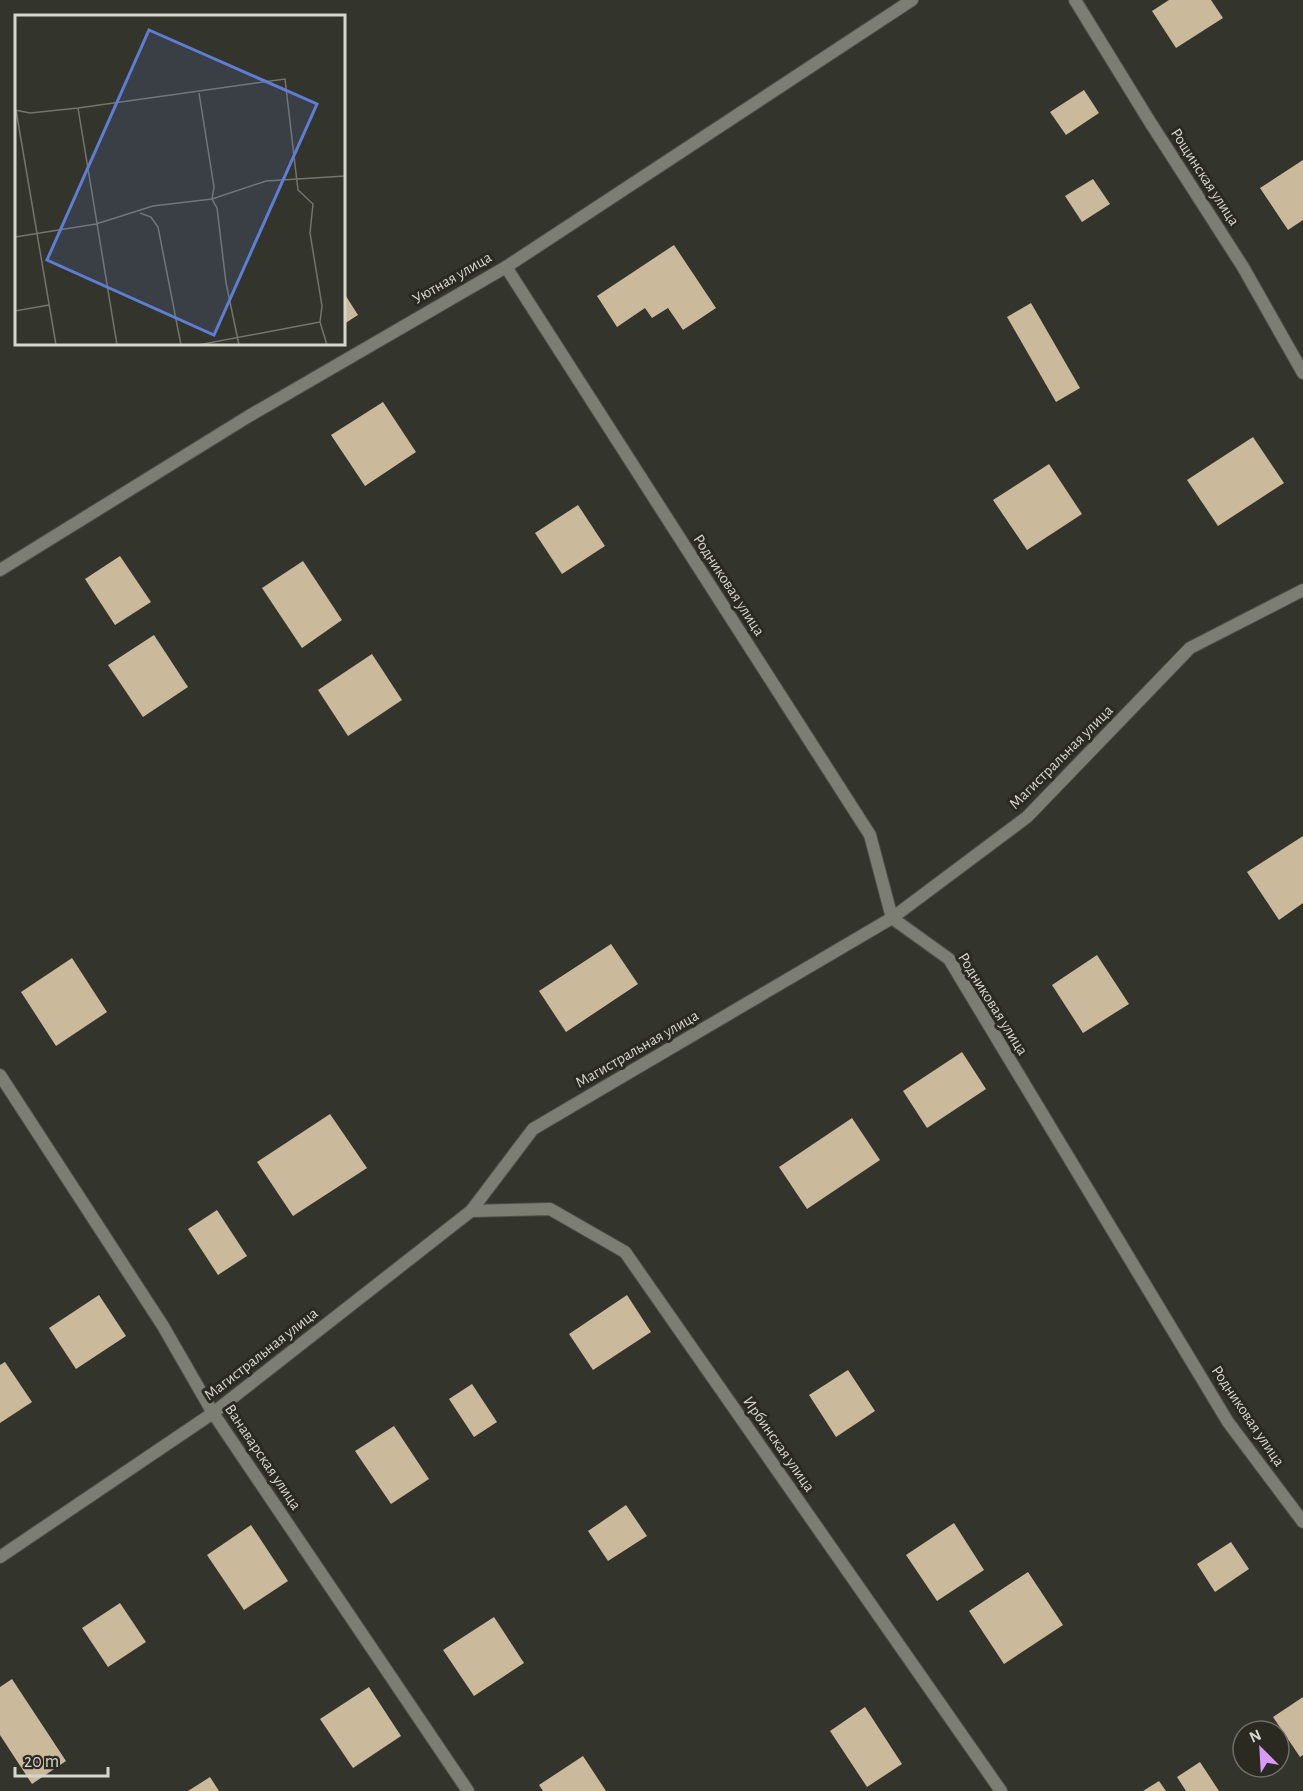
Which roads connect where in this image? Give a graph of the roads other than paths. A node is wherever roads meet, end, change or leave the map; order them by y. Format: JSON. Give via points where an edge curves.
{"nodes":[{"id":1,"x":912,"y":0,"type":"edge"},
{"id":2,"x":1075,"y":0,"type":"edge"},
{"id":3,"x":506,"y":267,"type":"junction"},
{"id":4,"x":1303,"y":373,"type":"edge"},
{"id":5,"x":0,"y":570,"type":"edge"},
{"id":6,"x":1303,"y":590,"type":"edge"},
{"id":7,"x":892,"y":918,"type":"junction"},
{"id":8,"x":0,"y":1076,"type":"edge"},
{"id":9,"x":471,"y":1212,"type":"junction"},
{"id":10,"x":213,"y":1413,"type":"junction"},
{"id":11,"x":1303,"y":1522,"type":"edge"},
{"id":12,"x":0,"y":1557,"type":"edge"},
{"id":13,"x":468,"y":1791,"type":"edge"},
{"id":14,"x":1001,"y":1791,"type":"edge"}],
"edges":[{"from":1,"to":3,"type":"street","name":"Уютная улица"},
{"from":2,"to":4,"type":"street","name":"Рощинская улица","via":[[1243,267]]},
{"from":3,"to":5,"type":"street","name":"Уютная улица","via":[[249,416]]},
{"from":3,"to":7,"type":"street","name":"Родниковая улица","via":[[870,835]]},
{"from":6,"to":7,"type":"street","name":"Магистральная улица","via":[[1190,648],[1027,817]]},
{"from":7,"to":9,"type":"street","name":"Магистральная улица","via":[[533,1129]]},
{"from":7,"to":11,"type":"street","name":"Родниковая улица","via":[[949,959],[1228,1422]]},
{"from":8,"to":10,"type":"street","name":"Ванаварская улица","via":[[163,1326]]},
{"from":9,"to":10,"type":"street","name":"Магистральная улица"},
{"from":9,"to":14,"type":"street","name":"Ирбинская улица","via":[[550,1209],[625,1252]]},
{"from":10,"to":12,"type":"street","name":"Магистральная улица"},
{"from":10,"to":13,"type":"street","name":"Ванаварская улица"}]}
